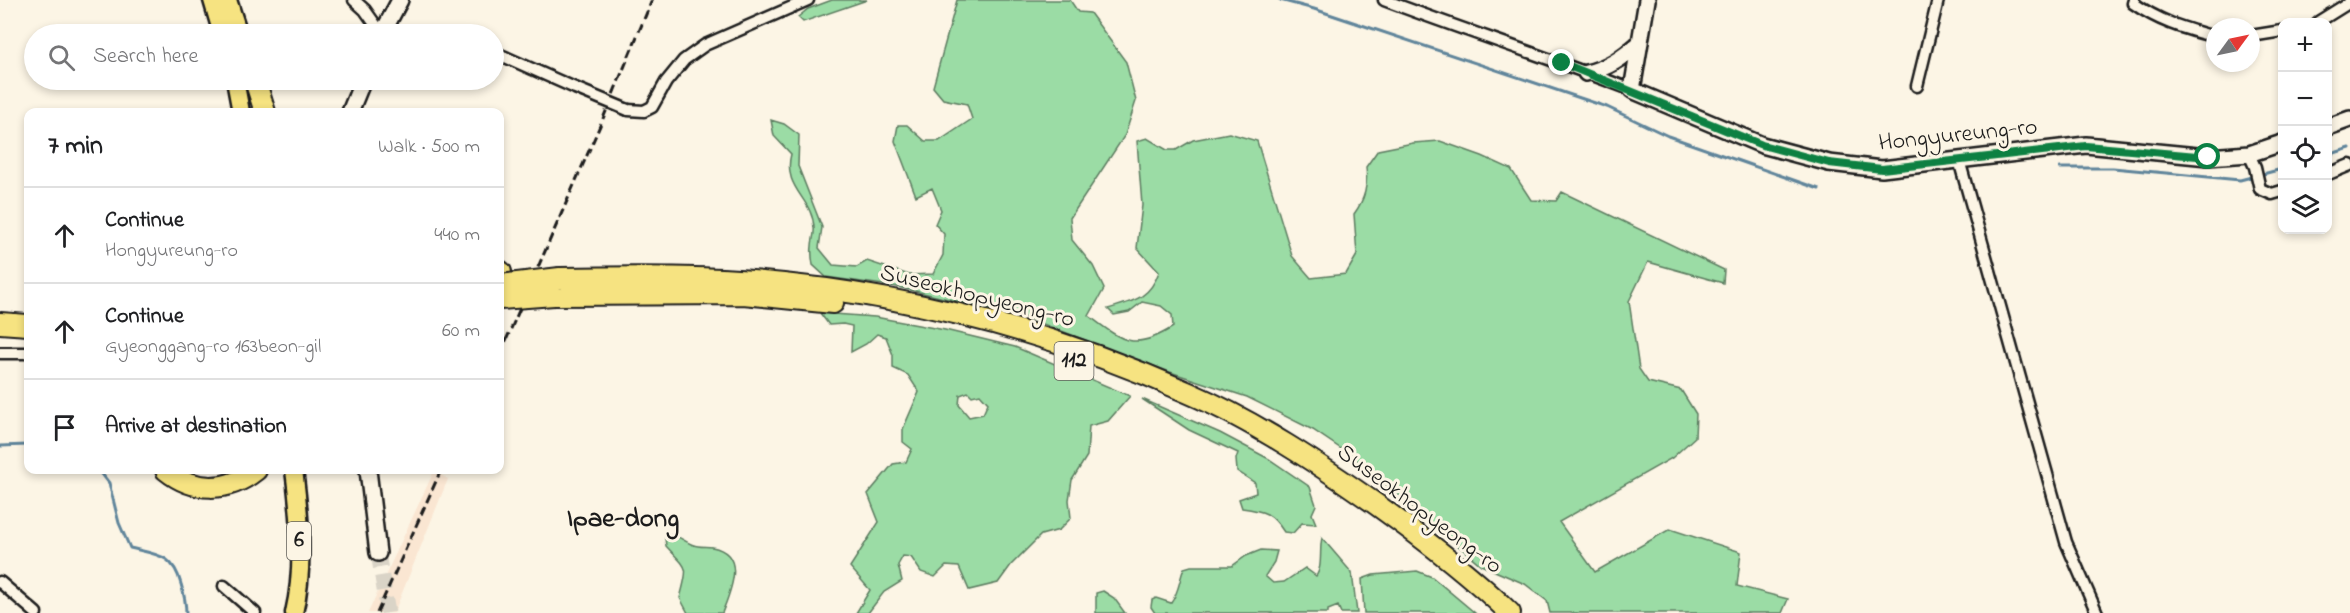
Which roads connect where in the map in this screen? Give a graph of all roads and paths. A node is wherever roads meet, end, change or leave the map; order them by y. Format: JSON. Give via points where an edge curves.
{"nodes":[{"id":1,"x":212,"y":0,"type":"edge"},
{"id":2,"x":228,"y":0,"type":"edge"},
{"id":3,"x":354,"y":0,"type":"edge"},
{"id":4,"x":400,"y":0,"type":"edge"},
{"id":5,"x":808,"y":0,"type":"edge"},
{"id":6,"x":1384,"y":0,"type":"edge"},
{"id":7,"x":1647,"y":0,"type":"edge"},
{"id":8,"x":1938,"y":0,"type":"edge"},
{"id":9,"x":2134,"y":0,"type":"edge"},
{"id":10,"x":2350,"y":2,"type":"edge"},
{"id":11,"x":2324,"y":18,"type":"edge"},
{"id":12,"x":219,"y":24,"type":"edge"},
{"id":13,"x":236,"y":24,"type":"edge"},
{"id":14,"x":375,"y":24,"type":"edge"},
{"id":15,"x":387,"y":24,"type":"edge"},
{"id":16,"x":2278,"y":32,"type":"edge"},
{"id":17,"x":2206,"y":34,"type":"edge"},
{"id":18,"x":2260,"y":35,"type":"edge"},
{"id":19,"x":1640,"y":43,"type":"junction"},
{"id":20,"x":504,"y":56,"type":"edge"},
{"id":21,"x":1586,"y":73,"type":"junction"},
{"id":22,"x":1917,"y":86,"type":"dead end"},
{"id":23,"x":237,"y":90,"type":"edge"},
{"id":24,"x":252,"y":90,"type":"edge"},
{"id":25,"x":258,"y":90,"type":"edge"},
{"id":26,"x":359,"y":90,"type":"edge"},
{"id":27,"x":1632,"y":90,"type":"junction"},
{"id":28,"x":240,"y":108,"type":"edge"},
{"id":29,"x":254,"y":108,"type":"edge"},
{"id":30,"x":264,"y":108,"type":"edge"},
{"id":31,"x":352,"y":108,"type":"edge"},
{"id":32,"x":2350,"y":119,"type":"edge"},
{"id":33,"x":2331,"y":126,"type":"edge"},
{"id":34,"x":2278,"y":145,"type":"edge"},
{"id":35,"x":2249,"y":154,"type":"junction"},
{"id":36,"x":1960,"y":165,"type":"junction"},
{"id":37,"x":2350,"y":165,"type":"edge"},
{"id":38,"x":2332,"y":172,"type":"edge"},
{"id":39,"x":2278,"y":192,"type":"edge"},
{"id":40,"x":504,"y":276,"type":"edge"},
{"id":41,"x":595,"y":285,"type":"junction"},
{"id":42,"x":504,"y":299,"type":"edge"},
{"id":43,"x":0,"y":311,"type":"edge"},
{"id":44,"x":24,"y":313,"type":"edge"},
{"id":45,"x":0,"y":322,"type":"edge"},
{"id":46,"x":24,"y":325,"type":"edge"},
{"id":47,"x":0,"y":353,"type":"edge"},
{"id":48,"x":24,"y":353,"type":"edge"},
{"id":49,"x":172,"y":474,"type":"edge"},
{"id":50,"x":250,"y":474,"type":"edge"},
{"id":51,"x":295,"y":474,"type":"edge"},
{"id":52,"x":303,"y":474,"type":"edge"},
{"id":53,"x":368,"y":474,"type":"edge"},
{"id":54,"x":378,"y":553,"type":"tunnel mouth"},
{"id":55,"x":0,"y":582,"type":"edge"},
{"id":56,"x":224,"y":586,"type":"dead end"},
{"id":57,"x":36,"y":613,"type":"edge"},
{"id":58,"x":255,"y":613,"type":"edge"},
{"id":59,"x":294,"y":613,"type":"edge"},
{"id":60,"x":304,"y":613,"type":"edge"},
{"id":61,"x":1491,"y":613,"type":"edge"},
{"id":62,"x":1510,"y":613,"type":"edge"},
{"id":63,"x":2097,"y":613,"type":"edge"}],
"edges":[{"from":1,"to":12,"type":"main road"},
{"from":2,"to":13,"type":"main road"},
{"from":3,"to":14,"type":"street"},
{"from":4,"to":15,"type":"street"},
{"from":5,"to":20,"type":"street","bridge":true,"via":[[705,45],[684,60],[652,107],[644,111],[628,110]]},
{"from":6,"to":21,"type":"street"},
{"from":7,"to":19,"type":"street"},
{"from":8,"to":22,"type":"street"},
{"from":9,"to":17,"type":"street","via":[[2149,14],[2169,24]]},
{"from":10,"to":11,"type":"street"},
{"from":16,"to":18,"type":"street"},
{"from":19,"to":21,"type":"street","via":[[1618,62]]},
{"from":19,"to":27,"type":"street"},
{"from":21,"to":27,"type":"street"},
{"from":23,"to":28,"type":"main road"},
{"from":24,"to":29,"type":"main road"},
{"from":25,"to":30,"type":"highway"},
{"from":26,"to":31,"type":"street"},
{"from":27,"to":36,"type":"street","name":"Hongyureung-ro","via":[[1762,145],[1829,163],[1882,169]]},
{"from":32,"to":33,"type":"street"},
{"from":34,"to":35,"type":"street","name":"Hongyureung-ro"},
{"from":35,"to":36,"type":"street","name":"Hongyureung-ro","via":[[2208,157],[2086,146]]},
{"from":35,"to":39,"type":"street","via":[[2260,189],[2272,194]]},
{"from":36,"to":63,"type":"street","via":[[2066,542]]},
{"from":37,"to":38,"type":"street"},
{"from":40,"to":41,"type":"highway","name":"Suseokhopyeong-ro","number":"112","bridge":true,"via":[[560,278]]},
{"from":41,"to":42,"type":"highway","name":"Suseokhopyeong-ro","number":"112","bridge":true},
{"from":41,"to":61,"type":"highway","name":"Suseokhopyeong-ro","number":"112","via":[[828,302],[932,318],[1041,348],[1215,418],[1297,465],[1382,523]]},
{"from":41,"to":62,"type":"highway","name":"Suseokhopyeong-ro","number":"112","via":[[722,279],[878,296],[1036,334],[1110,360],[1192,394],[1276,439],[1418,535]]},
{"from":43,"to":44,"type":"highway"},
{"from":45,"to":46,"type":"highway"},
{"from":47,"to":48,"type":"street"},
{"from":49,"to":50,"type":"highway","via":[[188,484],[216,487]]},
{"from":51,"to":59,"type":"main road","number":"6","via":[[300,561]]},
{"from":52,"to":60,"type":"main road","number":"6","via":[[309,539]]},
{"from":53,"to":54,"type":"street"},
{"from":55,"to":57,"type":"street"},
{"from":56,"to":58,"type":"street"}]}
